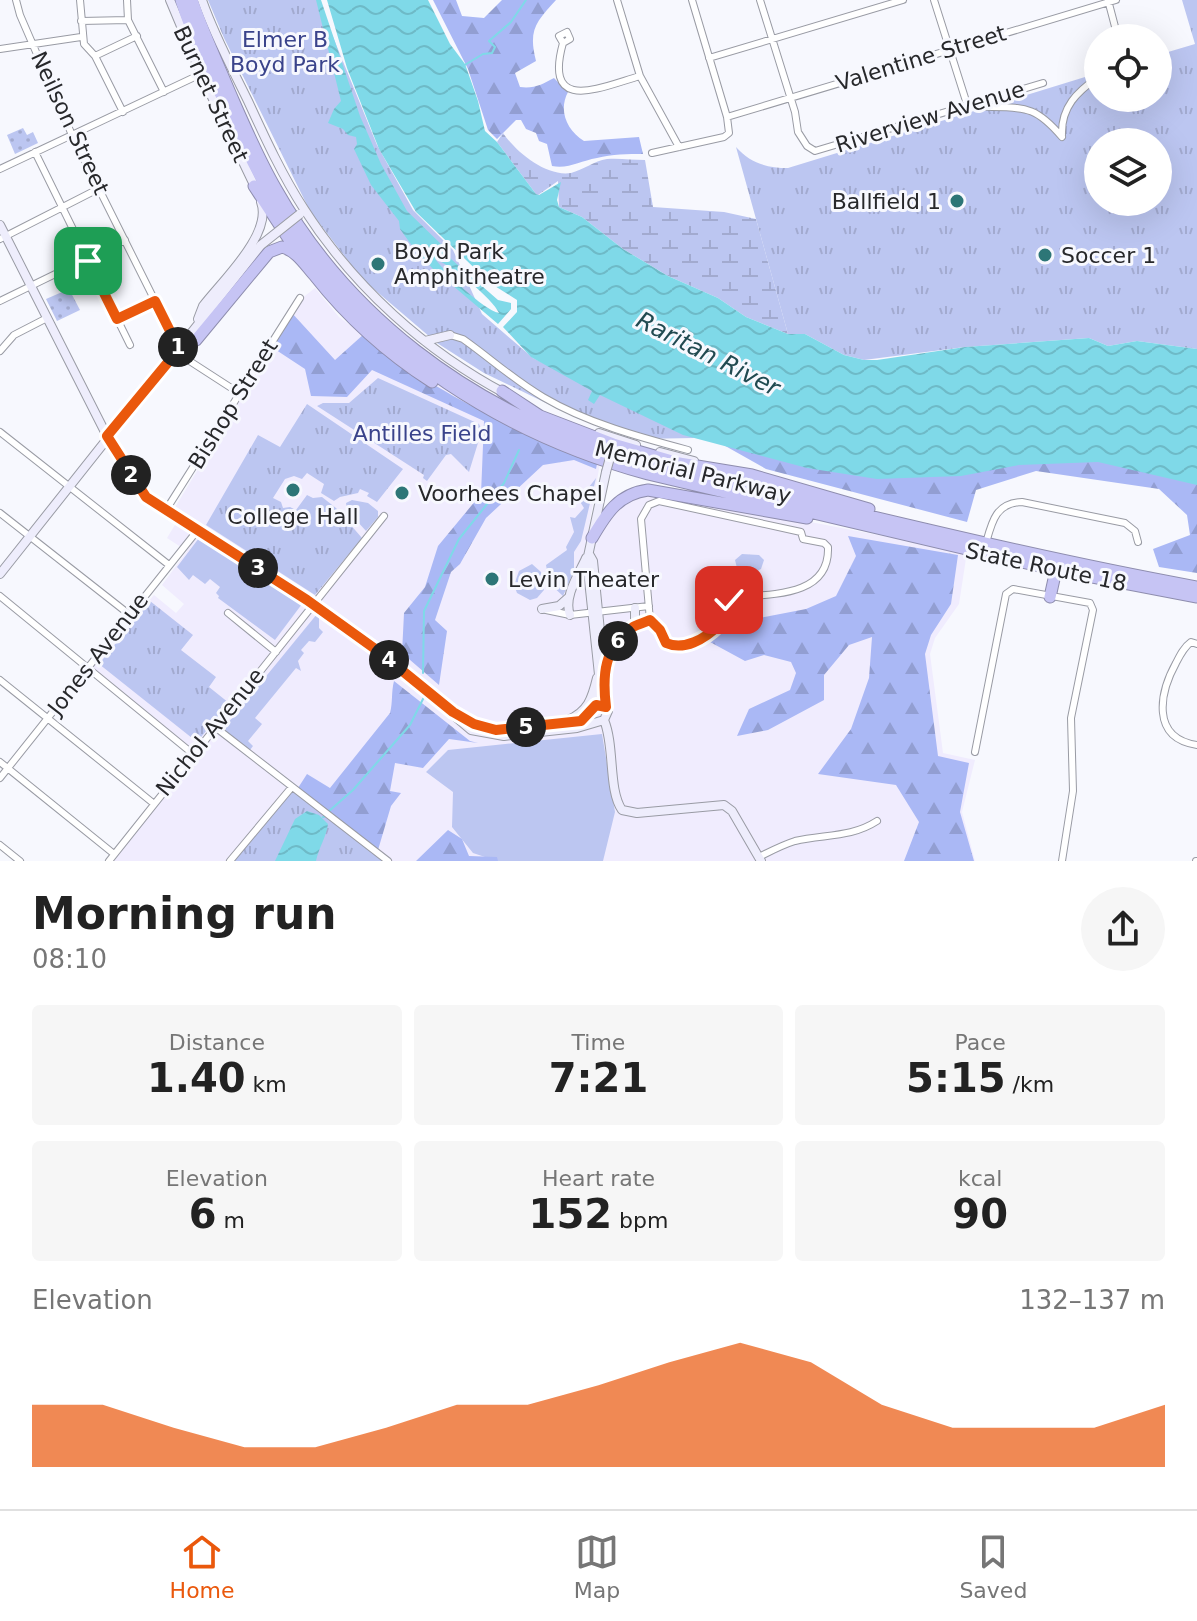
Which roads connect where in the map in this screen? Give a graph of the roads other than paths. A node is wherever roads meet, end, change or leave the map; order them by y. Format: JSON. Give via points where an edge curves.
{"nodes":[{"id":1,"x":16,"y":0,"type":"edge"},
{"id":2,"x":80,"y":0,"type":"edge"},
{"id":3,"x":127,"y":0,"type":"edge"},
{"id":4,"x":170,"y":0,"type":"edge"},
{"id":5,"x":181,"y":0,"type":"edge"},
{"id":6,"x":192,"y":0,"type":"edge"},
{"id":7,"x":202,"y":0,"type":"edge"},
{"id":8,"x":617,"y":0,"type":"edge"},
{"id":9,"x":692,"y":0,"type":"edge"},
{"id":10,"x":760,"y":0,"type":"edge"},
{"id":11,"x":903,"y":0,"type":"edge"},
{"id":12,"x":934,"y":0,"type":"edge"},
{"id":13,"x":1111,"y":1,"type":"edge"},
{"id":14,"x":128,"y":20,"type":"junction"},
{"id":15,"x":81,"y":21,"type":"junction"},
{"id":16,"x":1115,"y":24,"type":"edge"},
{"id":17,"x":137,"y":36,"type":"junction"},
{"id":18,"x":81,"y":37,"type":"junction"},
{"id":19,"x":772,"y":39,"type":"junction"},
{"id":20,"x":563,"y":43,"type":"dead end"},
{"id":21,"x":33,"y":44,"type":"junction"},
{"id":22,"x":0,"y":49,"type":"edge"},
{"id":23,"x":950,"y":50,"type":"junction"},
{"id":24,"x":95,"y":56,"type":"junction"},
{"id":25,"x":709,"y":58,"type":"junction"},
{"id":26,"x":201,"y":74,"type":"junction"},
{"id":27,"x":640,"y":76,"type":"junction"},
{"id":28,"x":1043,"y":83,"type":"dead end"},
{"id":29,"x":1084,"y":90,"type":"edge"},
{"id":30,"x":164,"y":92,"type":"junction"},
{"id":31,"x":791,"y":98,"type":"junction"},
{"id":32,"x":971,"y":104,"type":"junction"},
{"id":33,"x":123,"y":112,"type":"junction"},
{"id":34,"x":727,"y":117,"type":"junction"},
{"id":35,"x":72,"y":135,"type":"junction"},
{"id":36,"x":679,"y":147,"type":"junction"},
{"id":37,"x":35,"y":152,"type":"junction"},
{"id":38,"x":652,"y":153,"type":"dead end"},
{"id":39,"x":0,"y":169,"type":"edge"},
{"id":40,"x":254,"y":186,"type":"junction"},
{"id":41,"x":100,"y":188,"type":"junction"},
{"id":42,"x":61,"y":208,"type":"junction"},
{"id":43,"x":303,"y":212,"type":"junction"},
{"id":44,"x":0,"y":225,"type":"edge"},
{"id":45,"x":3,"y":238,"type":"edge"},
{"id":46,"x":125,"y":240,"type":"junction"},
{"id":47,"x":87,"y":258,"type":"junction"},
{"id":48,"x":307,"y":267,"type":"junction"},
{"id":49,"x":31,"y":286,"type":"junction"},
{"id":50,"x":300,"y":298,"type":"dead end"},
{"id":51,"x":0,"y":301,"type":"edge"},
{"id":52,"x":155,"y":301,"type":"junction"},
{"id":53,"x":47,"y":318,"type":"junction"},
{"id":54,"x":117,"y":319,"type":"junction"},
{"id":55,"x":193,"y":330,"type":"junction"},
{"id":56,"x":450,"y":335,"type":"junction"},
{"id":57,"x":425,"y":341,"type":"junction"},
{"id":58,"x":130,"y":345,"type":"dead end"},
{"id":59,"x":179,"y":349,"type":"junction"},
{"id":60,"x":0,"y":350,"type":"edge"},
{"id":61,"x":445,"y":356,"type":"junction"},
{"id":62,"x":502,"y":391,"type":"junction"},
{"id":63,"x":239,"y":393,"type":"junction"},
{"id":64,"x":0,"y":432,"type":"edge"},
{"id":65,"x":107,"y":436,"type":"junction"},
{"id":66,"x":544,"y":438,"type":"junction"},
{"id":67,"x":613,"y":445,"type":"junction"},
{"id":68,"x":688,"y":450,"type":"dead end"},
{"id":69,"x":729,"y":469,"type":"junction"},
{"id":70,"x":68,"y":486,"type":"junction"},
{"id":71,"x":166,"y":510,"type":"junction"},
{"id":72,"x":0,"y":513,"type":"edge"},
{"id":73,"x":384,"y":516,"type":"dead end"},
{"id":74,"x":934,"y":530,"type":"junction"},
{"id":75,"x":197,"y":531,"type":"junction"},
{"id":76,"x":897,"y":533,"type":"junction"},
{"id":77,"x":29,"y":537,"type":"junction"},
{"id":78,"x":592,"y":538,"type":"junction"},
{"id":79,"x":1138,"y":542,"type":"dead end"},
{"id":80,"x":986,"y":543,"type":"junction"},
{"id":81,"x":589,"y":554,"type":"junction"},
{"id":82,"x":169,"y":565,"type":"junction"},
{"id":83,"x":1056,"y":570,"type":"junction"},
{"id":84,"x":0,"y":574,"type":"edge"},
{"id":85,"x":1197,"y":587,"type":"edge"},
{"id":86,"x":1165,"y":591,"type":"junction"},
{"id":87,"x":0,"y":596,"type":"edge"},
{"id":88,"x":569,"y":597,"type":"junction"},
{"id":89,"x":1050,"y":597,"type":"junction"},
{"id":90,"x":1197,"y":597,"type":"edge"},
{"id":91,"x":313,"y":605,"type":"junction"},
{"id":92,"x":649,"y":606,"type":"junction"},
{"id":93,"x":1197,"y":606,"type":"edge"},
{"id":94,"x":635,"y":608,"type":"junction"},
{"id":95,"x":540,"y":609,"type":"joint"},
{"id":96,"x":228,"y":613,"type":"dead end"},
{"id":97,"x":594,"y":613,"type":"junction"},
{"id":98,"x":130,"y":615,"type":"junction"},
{"id":99,"x":570,"y":615,"type":"junction"},
{"id":100,"x":650,"y":620,"type":"junction"},
{"id":101,"x":635,"y":625,"type":"junction"},
{"id":102,"x":1193,"y":643,"type":"edge"},
{"id":103,"x":276,"y":652,"type":"junction"},
{"id":104,"x":89,"y":667,"type":"junction"},
{"id":105,"x":601,"y":673,"type":"junction"},
{"id":106,"x":0,"y":680,"type":"edge"},
{"id":107,"x":606,"y":707,"type":"junction"},
{"id":108,"x":593,"y":709,"type":"junction"},
{"id":109,"x":453,"y":712,"type":"junction"},
{"id":110,"x":48,"y":718,"type":"junction"},
{"id":111,"x":600,"y":721,"type":"junction"},
{"id":112,"x":554,"y":724,"type":"junction"},
{"id":113,"x":215,"y":727,"type":"junction"},
{"id":114,"x":1197,"y":745,"type":"edge"},
{"id":115,"x":975,"y":752,"type":"dead end"},
{"id":116,"x":193,"y":754,"type":"junction"},
{"id":117,"x":0,"y":762,"type":"edge"},
{"id":118,"x":8,"y":768,"type":"junction"},
{"id":119,"x":0,"y":778,"type":"edge"},
{"id":120,"x":291,"y":788,"type":"junction"},
{"id":121,"x":153,"y":803,"type":"junction"},
{"id":122,"x":877,"y":821,"type":"dead end"},
{"id":123,"x":0,"y":845,"type":"edge"},
{"id":124,"x":114,"y":854,"type":"junction"},
{"id":125,"x":760,"y":859,"type":"edge"},
{"id":126,"x":20,"y":861,"type":"edge"},
{"id":127,"x":109,"y":861,"type":"edge"},
{"id":128,"x":230,"y":861,"type":"edge"},
{"id":129,"x":388,"y":861,"type":"edge"},
{"id":130,"x":1062,"y":861,"type":"edge"}],
"edges":[{"from":1,"to":21,"type":"street","name":"Neilson Street"},
{"from":2,"to":15,"type":"street"},
{"from":3,"to":14,"type":"street"},
{"from":4,"to":26,"type":"main road","name":"Burnet Street"},
{"from":5,"to":66,"type":"highway","name":"Memorial Parkway","via":[[262,180],[325,274],[420,365],[468,398]]},
{"from":6,"to":74,"type":"highway","name":"Memorial Parkway","via":[[257,153],[296,222],[356,297],[433,365],[508,410],[603,450]]},
{"from":7,"to":43,"type":"main road"},
{"from":8,"to":27,"type":"street"},
{"from":9,"to":25,"type":"street"},
{"from":10,"to":19,"type":"street"},
{"from":11,"to":19,"type":"street"},
{"from":12,"to":23,"type":"street"},
{"from":13,"to":16,"type":"street"},
{"from":13,"to":23,"type":"street","name":"Valentine Street"},
{"from":14,"to":15,"type":"street"},
{"from":14,"to":17,"type":"street"},
{"from":15,"to":18,"type":"street"},
{"from":17,"to":24,"type":"street"},
{"from":17,"to":30,"type":"street"},
{"from":18,"to":21,"type":"street"},
{"from":18,"to":24,"type":"street"},
{"from":19,"to":25,"type":"street"},
{"from":19,"to":31,"type":"street"},
{"from":20,"to":27,"type":"street","via":[[558,68],[571,90],[585,92]]},
{"from":21,"to":22,"type":"street"},
{"from":21,"to":35,"type":"street","name":"Neilson Street"},
{"from":23,"to":31,"type":"street","name":"Valentine Street"},
{"from":23,"to":32,"type":"street","via":[[963,97]]},
{"from":24,"to":33,"type":"street"},
{"from":25,"to":34,"type":"street"},
{"from":26,"to":30,"type":"street"},
{"from":26,"to":40,"type":"main road","name":"Burnet Street"},
{"from":27,"to":36,"type":"street"},
{"from":28,"to":32,"type":"street","name":"Riverview Avenue"},
{"from":29,"to":32,"type":"street","via":[[1070,102],[1062,137],[1029,109]]},
{"from":30,"to":33,"type":"street"},
{"from":31,"to":32,"type":"street","name":"Riverview Avenue","via":[[800,137],[818,151]]},
{"from":31,"to":34,"type":"street","name":"Valentine Street"},
{"from":33,"to":35,"type":"street"},
{"from":34,"to":36,"type":"street","via":[[729,133],[724,137]]},
{"from":35,"to":37,"type":"street"},
{"from":35,"to":41,"type":"street","name":"Neilson Street"},
{"from":36,"to":38,"type":"street"},
{"from":37,"to":39,"type":"street"},
{"from":37,"to":42,"type":"street"},
{"from":40,"to":48,"type":"highway"},
{"from":40,"to":55,"type":"main road","name":"Burnet Street","via":[[264,211],[261,228],[203,306]]},
{"from":41,"to":42,"type":"street"},
{"from":41,"to":46,"type":"street","name":"Neilson Street"},
{"from":42,"to":45,"type":"street"},
{"from":42,"to":47,"type":"street"},
{"from":43,"to":55,"type":"main road","bridge":true,"via":[[261,245]]},
{"from":43,"to":57,"type":"main road","via":[[359,280]]},
{"from":44,"to":45,"type":"main road"},
{"from":45,"to":49,"type":"main road"},
{"from":46,"to":47,"type":"street"},
{"from":46,"to":52,"type":"street","name":"Neilson Street"},
{"from":47,"to":49,"type":"street"},
{"from":47,"to":54,"type":"street"},
{"from":48,"to":59,"type":"highway","via":[[290,249],[273,249],[196,340]]},
{"from":48,"to":66,"type":"highway","via":[[355,321],[411,368],[480,410]]},
{"from":49,"to":51,"type":"street"},
{"from":49,"to":53,"type":"main road"},
{"from":50,"to":63,"type":"street","name":"Bishop Street"},
{"from":52,"to":54,"type":"street"},
{"from":52,"to":59,"type":"street","name":"Neilson Street"},
{"from":53,"to":60,"type":"street","via":[[14,335]]},
{"from":53,"to":65,"type":"main road"},
{"from":54,"to":58,"type":"street"},
{"from":55,"to":59,"type":"main road"},
{"from":56,"to":57,"type":"main road"},
{"from":56,"to":61,"type":"main road","via":[[443,343]]},
{"from":56,"to":68,"type":"street","via":[[461,337],[556,404]]},
{"from":57,"to":61,"type":"main road"},
{"from":59,"to":63,"type":"street","name":"Neilson Street"},
{"from":59,"to":65,"type":"main road"},
{"from":61,"to":62,"type":"main road"},
{"from":62,"to":67,"type":"highway","via":[[533,413]]},
{"from":62,"to":69,"type":"main road","via":[[598,433]]},
{"from":63,"to":71,"type":"street","name":"Bishop Street"},
{"from":64,"to":70,"type":"street"},
{"from":65,"to":70,"type":"main road"},
{"from":65,"to":71,"type":"main road","via":[[146,497]]},
{"from":66,"to":76,"type":"highway","name":"Memorial Parkway","via":[[648,474]]},
{"from":67,"to":69,"type":"highway","via":[[679,463]]},
{"from":67,"to":78,"type":"main road","bridge":true},
{"from":69,"to":74,"type":"highway"},
{"from":70,"to":77,"type":"main road"},
{"from":70,"to":82,"type":"street"},
{"from":71,"to":75,"type":"main road"},
{"from":72,"to":77,"type":"street"},
{"from":73,"to":91,"type":"street","name":"Nichol Avenue"},
{"from":74,"to":80,"type":"highway","name":"State Route 18"},
{"from":75,"to":82,"type":"street","name":"Jones Avenue"},
{"from":75,"to":91,"type":"main road"},
{"from":76,"to":78,"type":"highway","via":[[648,490],[615,504]]},
{"from":76,"to":83,"type":"highway","name":"State Route 18"},
{"from":77,"to":84,"type":"main road"},
{"from":77,"to":98,"type":"street"},
{"from":78,"to":81,"type":"main road"},
{"from":79,"to":80,"type":"street","via":[[1125,523],[1018,502],[995,514]]},
{"from":80,"to":85,"type":"highway","name":"State Route 18"},
{"from":81,"to":88,"type":"main road"},
{"from":81,"to":97,"type":"main road"},
{"from":82,"to":98,"type":"street","name":"Jones Avenue"},
{"from":83,"to":86,"type":"highway","name":"State Route 18"},
{"from":83,"to":89,"type":"highway"},
{"from":86,"to":90,"type":"highway","name":"State Route 18"},
{"from":86,"to":93,"type":"highway"},
{"from":87,"to":104,"type":"street"},
{"from":88,"to":95,"type":"main road","via":[[559,606]]},
{"from":88,"to":99,"type":"main road"},
{"from":89,"to":115,"type":"street","via":[[1013,589],[1006,594]]},
{"from":89,"to":130,"type":"street","via":[[1087,602],[1093,609],[1071,718],[1073,791]]},
{"from":91,"to":103,"type":"street","name":"Nichol Avenue"},
{"from":91,"to":109,"type":"main road"},
{"from":92,"to":94,"type":"street"},
{"from":92,"to":100,"type":"street"},
{"from":92,"to":100,"type":"street","via":[[641,519],[649,505],[659,501],[801,532],[803,539],[828,547],[826,567],[808,587],[733,597],[720,623],[691,644],[679,648],[666,643]]},
{"from":94,"to":97,"type":"street"},
{"from":94,"to":101,"type":"main road"},
{"from":95,"to":99,"type":"street"},
{"from":96,"to":103,"type":"street"},
{"from":97,"to":99,"type":"street"},
{"from":97,"to":105,"type":"main road"},
{"from":98,"to":104,"type":"street","name":"Jones Avenue"},
{"from":100,"to":101,"type":"street"},
{"from":101,"to":105,"type":"main road","via":[[612,647]]},
{"from":102,"to":114,"type":"street","via":[[1167,679],[1161,708],[1171,732]]},
{"from":103,"to":113,"type":"street","name":"Nichol Avenue"},
{"from":104,"to":110,"type":"street","name":"Jones Avenue"},
{"from":104,"to":116,"type":"street"},
{"from":105,"to":107,"type":"main road"},
{"from":105,"to":108,"type":"main road"},
{"from":105,"to":112,"type":"main road","via":[[585,710]]},
{"from":106,"to":110,"type":"street"},
{"from":107,"to":108,"type":"main road"},
{"from":107,"to":111,"type":"main road","via":[[608,714]]},
{"from":108,"to":111,"type":"main road"},
{"from":108,"to":112,"type":"main road","via":[[577,722]]},
{"from":109,"to":111,"type":"main road","via":[[471,730],[498,736]]},
{"from":109,"to":112,"type":"main road","via":[[496,730]]},
{"from":110,"to":118,"type":"street","name":"Jones Avenue"},
{"from":110,"to":121,"type":"street"},
{"from":111,"to":125,"type":"main road","via":[[610,741],[622,810],[724,805]]},
{"from":113,"to":116,"type":"street","name":"Nichol Avenue"},
{"from":113,"to":120,"type":"street"},
{"from":116,"to":121,"type":"street","name":"Nichol Avenue"},
{"from":117,"to":118,"type":"street"},
{"from":118,"to":119,"type":"street","name":"Jones Avenue"},
{"from":118,"to":124,"type":"street"},
{"from":120,"to":128,"type":"street"},
{"from":120,"to":129,"type":"street"},
{"from":121,"to":124,"type":"street","name":"Nichol Avenue"},
{"from":122,"to":125,"type":"street","via":[[848,834],[795,841]]},
{"from":123,"to":126,"type":"street"},
{"from":124,"to":127,"type":"street","name":"Nichol Avenue"}]}
